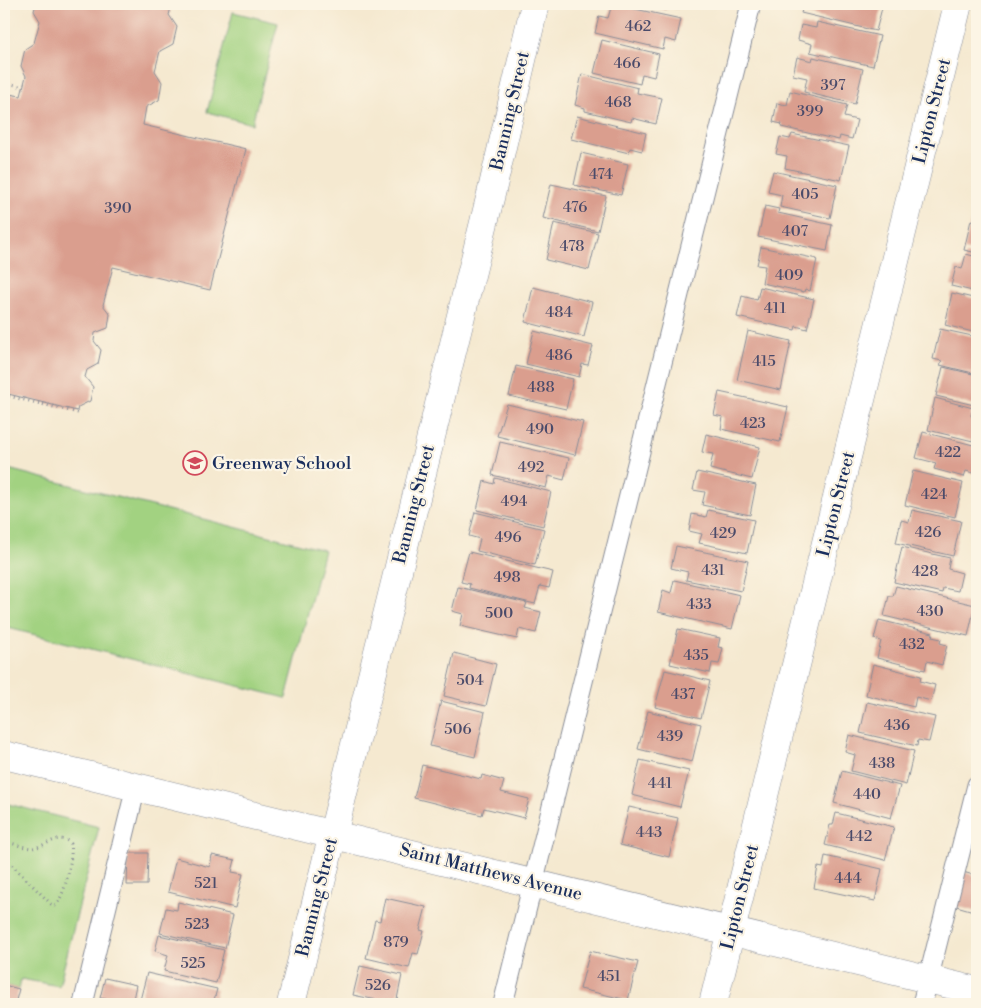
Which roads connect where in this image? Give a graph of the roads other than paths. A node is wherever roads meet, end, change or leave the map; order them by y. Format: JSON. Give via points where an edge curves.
{"nodes":[{"id":1,"x":535,"y":4,"type":"edge"},
{"id":2,"x":751,"y":4,"type":"edge"},
{"id":3,"x":958,"y":4,"type":"edge"},
{"id":4,"x":4,"y":755,"type":"edge"},
{"id":5,"x":977,"y":785,"type":"edge"},
{"id":6,"x":136,"y":787,"type":"junction"},
{"id":7,"x":332,"y":834,"type":"junction"},
{"id":8,"x":533,"y":882,"type":"junction"},
{"id":9,"x":731,"y":931,"type":"junction"},
{"id":10,"x":977,"y":991,"type":"edge"},
{"id":11,"x":926,"y":992,"type":"edge"},
{"id":12,"x":83,"y":1004,"type":"edge"},
{"id":13,"x":291,"y":1004,"type":"edge"},
{"id":14,"x":503,"y":1004,"type":"edge"},
{"id":15,"x":713,"y":1004,"type":"edge"}],
"edges":[{"from":1,"to":7,"type":"street","name":"Banning Street"},
{"from":2,"to":8,"type":"lane"},
{"from":3,"to":9,"type":"street","name":"Lipton Street"},
{"from":4,"to":6,"type":"street","name":"Saint Matthews Avenue"},
{"from":5,"to":11,"type":"lane"},
{"from":6,"to":7,"type":"street","name":"Saint Matthews Avenue"},
{"from":6,"to":12,"type":"lane"},
{"from":7,"to":8,"type":"street","name":"Saint Matthews Avenue"},
{"from":7,"to":13,"type":"street","name":"Banning Street"},
{"from":8,"to":9,"type":"street","name":"Saint Matthews Avenue"},
{"from":8,"to":14,"type":"lane"},
{"from":9,"to":11,"type":"street","name":"Saint Matthews Avenue"},
{"from":9,"to":15,"type":"street","name":"Lipton Street"},
{"from":10,"to":11,"type":"street","name":"Saint Matthews Avenue"}]}
